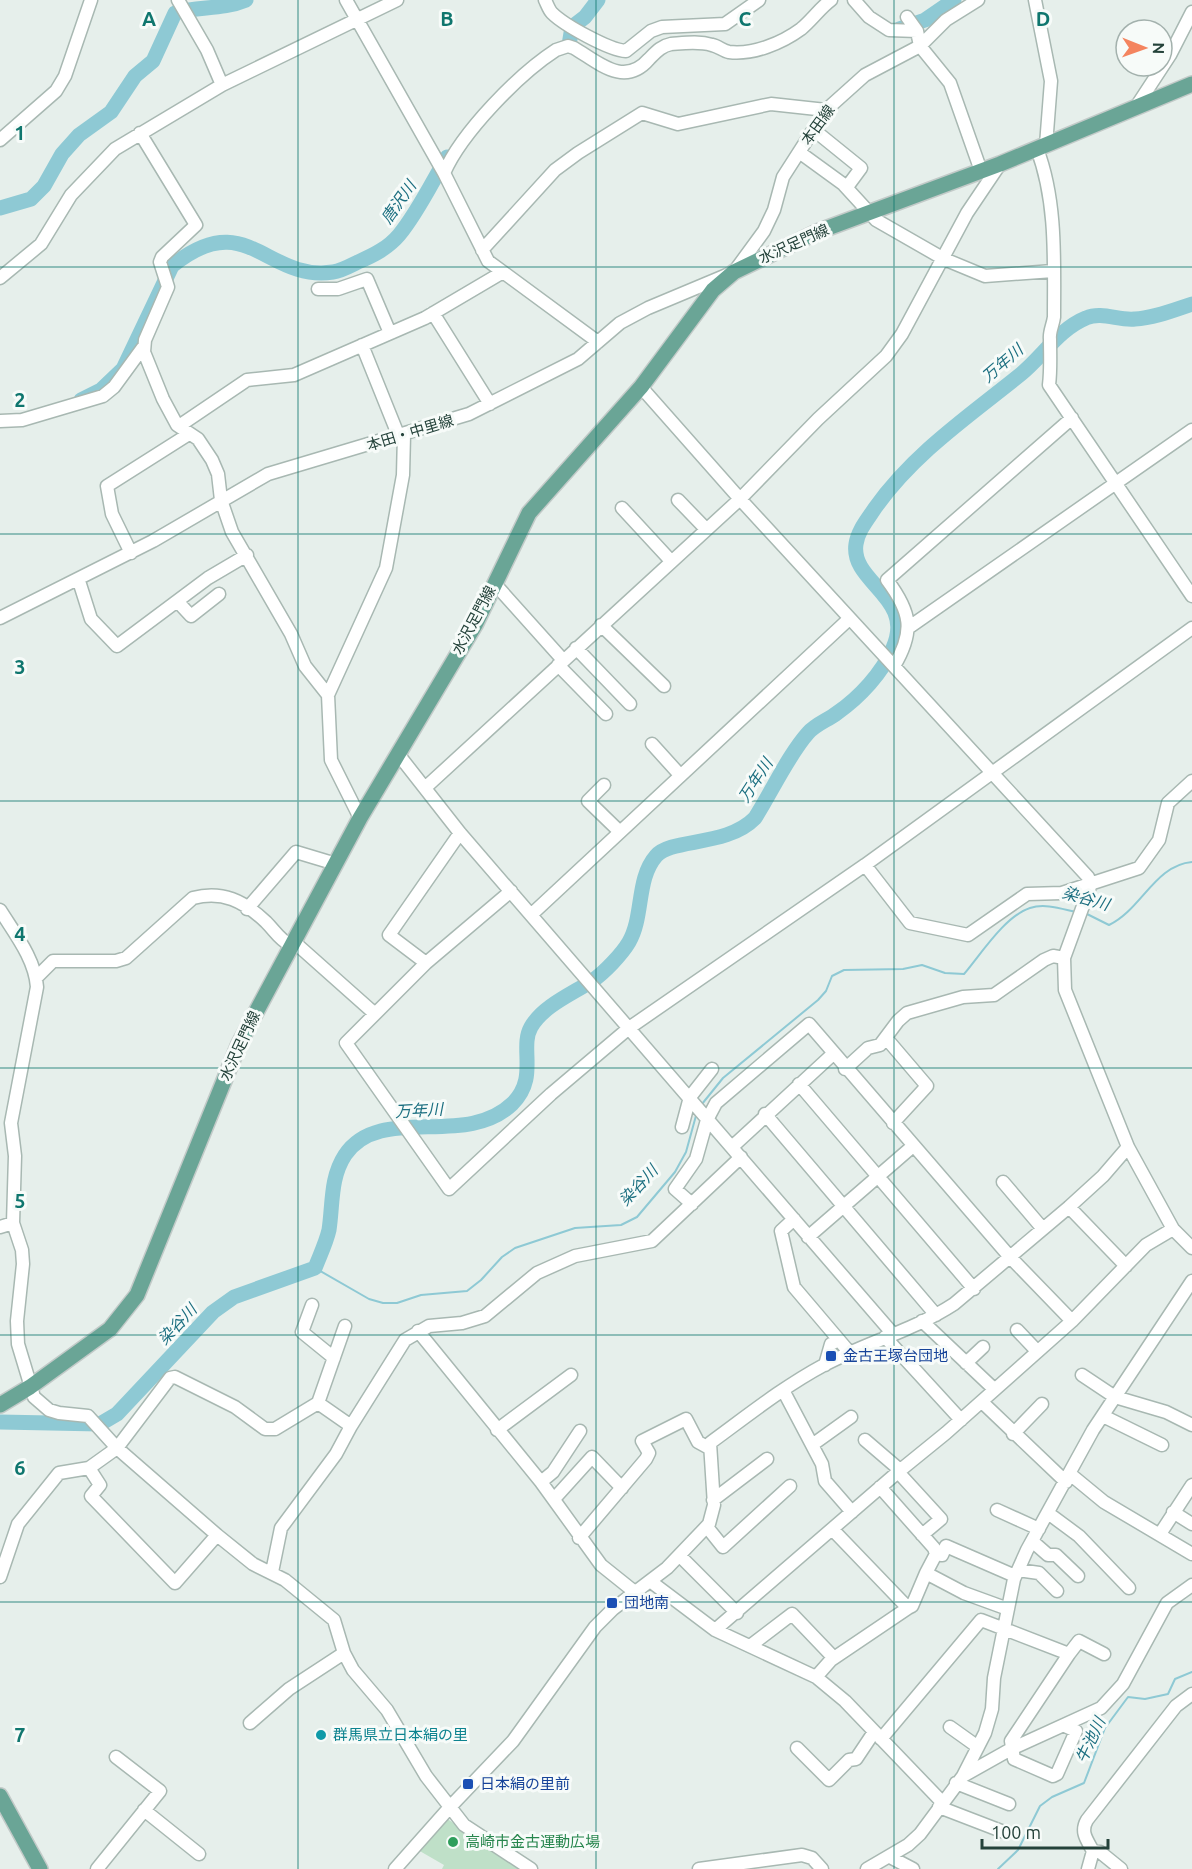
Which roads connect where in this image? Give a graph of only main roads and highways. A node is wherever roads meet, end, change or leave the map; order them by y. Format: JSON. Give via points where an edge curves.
{"nodes":[{"id":1,"x":1192,"y":84,"type":"edge"},
{"id":2,"x":0,"y":1405,"type":"edge"},
{"id":3,"x":0,"y":1796,"type":"edge"},
{"id":4,"x":40,"y":1869,"type":"edge"}],
"edges":[{"from":1,"to":2,"type":"main road","name":"水沢足門線","via":[[1000,164],[817,232],[734,272],[713,290],[641,387],[529,513],[475,625],[360,818],[239,1044],[137,1295],[110,1329]]},
{"from":3,"to":4,"type":"main road"}]}
